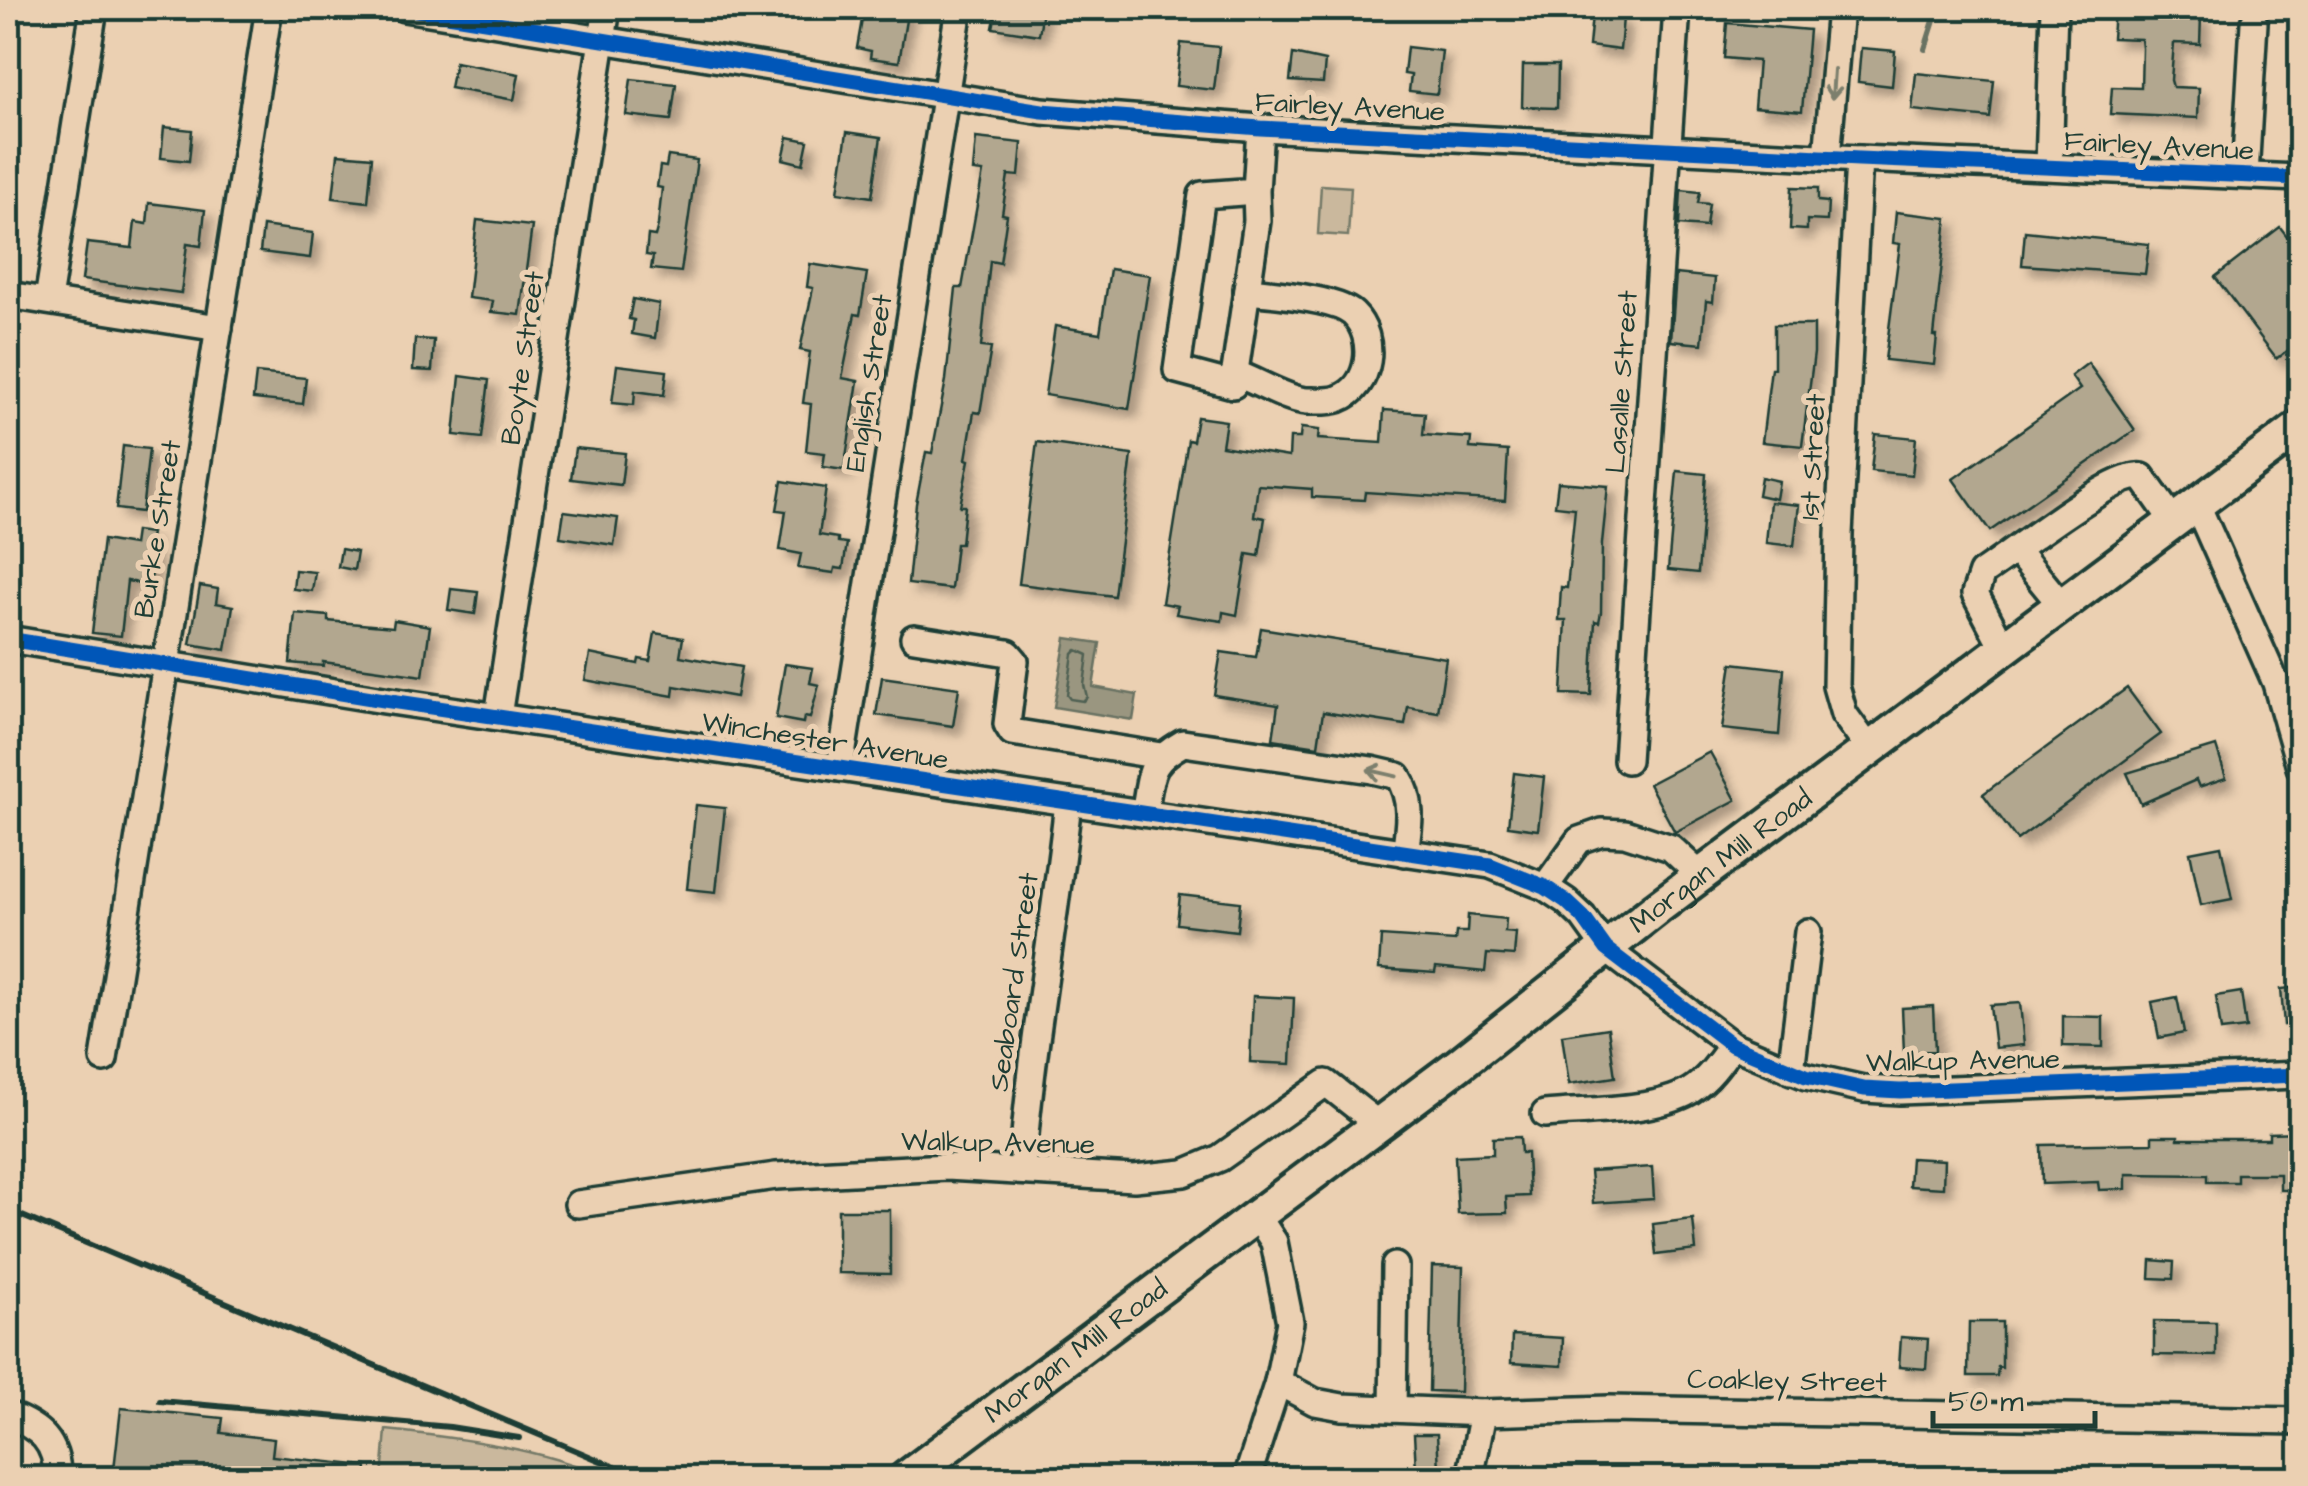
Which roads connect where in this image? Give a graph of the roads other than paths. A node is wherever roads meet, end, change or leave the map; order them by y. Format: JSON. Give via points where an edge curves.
{"nodes":[{"id":1,"x":94,"y":8,"type":"edge"},
{"id":2,"x":270,"y":8,"type":"edge"},
{"id":3,"x":404,"y":8,"type":"edge"},
{"id":4,"x":607,"y":8,"type":"edge"},
{"id":5,"x":959,"y":8,"type":"edge"},
{"id":6,"x":1678,"y":8,"type":"edge"},
{"id":7,"x":2054,"y":8,"type":"edge"},
{"id":8,"x":1838,"y":9,"type":"edge"},
{"id":9,"x":2254,"y":22,"type":"dead end"},
{"id":10,"x":602,"y":38,"type":"junction"},
{"id":11,"x":945,"y":94,"type":"junction"},
{"id":12,"x":1260,"y":128,"type":"junction"},
{"id":13,"x":1668,"y":148,"type":"junction"},
{"id":14,"x":1828,"y":157,"type":"junction"},
{"id":15,"x":1859,"y":159,"type":"junction"},
{"id":16,"x":2049,"y":166,"type":"junction"},
{"id":17,"x":2245,"y":176,"type":"junction"},
{"id":18,"x":2300,"y":178,"type":"edge"},
{"id":19,"x":1256,"y":192,"type":"junction"},
{"id":20,"x":1247,"y":291,"type":"junction"},
{"id":21,"x":8,"y":294,"type":"edge"},
{"id":22,"x":48,"y":300,"type":"junction"},
{"id":23,"x":219,"y":328,"type":"junction"},
{"id":24,"x":1234,"y":373,"type":"junction"},
{"id":25,"x":2300,"y":427,"type":"edge"},
{"id":26,"x":2185,"y":514,"type":"junction"},
{"id":27,"x":2017,"y":551,"type":"junction"},
{"id":28,"x":2062,"y":606,"type":"junction"},
{"id":29,"x":914,"y":638,"type":"dead end"},
{"id":30,"x":8,"y":639,"type":"edge"},
{"id":31,"x":2004,"y":649,"type":"junction"},
{"id":32,"x":168,"y":665,"type":"junction"},
{"id":33,"x":498,"y":716,"type":"junction"},
{"id":34,"x":1172,"y":750,"type":"junction"},
{"id":35,"x":1870,"y":750,"type":"junction"},
{"id":36,"x":1627,"y":760,"type":"dead end"},
{"id":37,"x":2300,"y":767,"type":"edge"},
{"id":38,"x":840,"y":768,"type":"junction"},
{"id":39,"x":1068,"y":802,"type":"junction"},
{"id":40,"x":1144,"y":813,"type":"junction"},
{"id":41,"x":1405,"y":854,"type":"junction"},
{"id":42,"x":1700,"y":876,"type":"junction"},
{"id":43,"x":1546,"y":887,"type":"junction"},
{"id":44,"x":1808,"y":932,"type":"dead end"},
{"id":45,"x":1606,"y":949,"type":"junction"},
{"id":46,"x":1732,"y":1045,"type":"junction"},
{"id":47,"x":104,"y":1059,"type":"dead end"},
{"id":48,"x":1792,"y":1070,"type":"junction"},
{"id":49,"x":2300,"y":1075,"type":"edge"},
{"id":50,"x":1544,"y":1114,"type":"dead end"},
{"id":51,"x":1378,"y":1124,"type":"junction"},
{"id":52,"x":1022,"y":1170,"type":"junction"},
{"id":53,"x":578,"y":1204,"type":"dead end"},
{"id":54,"x":1256,"y":1214,"type":"junction"},
{"id":55,"x":1396,"y":1266,"type":"dead end"},
{"id":56,"x":1278,"y":1382,"type":"junction"},
{"id":57,"x":1393,"y":1409,"type":"junction"},
{"id":58,"x":1483,"y":1413,"type":"junction"},
{"id":59,"x":8,"y":1415,"type":"edge"},
{"id":60,"x":2300,"y":1421,"type":"edge"},
{"id":61,"x":57,"y":1478,"type":"edge"},
{"id":62,"x":906,"y":1478,"type":"edge"},
{"id":63,"x":1248,"y":1478,"type":"edge"},
{"id":64,"x":1470,"y":1478,"type":"edge"}],
"edges":[{"from":1,"to":22,"type":"street"},
{"from":2,"to":23,"type":"street","name":"Burke Street"},
{"from":3,"to":10,"type":"street","name":"Fairley Avenue"},
{"from":4,"to":10,"type":"street","name":"Boyte Street"},
{"from":5,"to":11,"type":"street","name":"English Street"},
{"from":6,"to":13,"type":"street","name":"Lasalle Street"},
{"from":7,"to":16,"type":"street"},
{"from":8,"to":14,"type":"street","one_way":true},
{"from":9,"to":17,"type":"street"},
{"from":10,"to":11,"type":"street","name":"Fairley Avenue"},
{"from":10,"to":33,"type":"street","name":"Boyte Street"},
{"from":11,"to":12,"type":"street","name":"Fairley Avenue","via":[[1042,111]]},
{"from":11,"to":38,"type":"street","name":"English Street"},
{"from":12,"to":13,"type":"street","name":"Fairley Avenue"},
{"from":12,"to":19,"type":"street"},
{"from":13,"to":14,"type":"street","name":"Fairley Avenue"},
{"from":13,"to":36,"type":"street","name":"Lasalle Street"},
{"from":14,"to":15,"type":"street","name":"Fairley Avenue"},
{"from":15,"to":16,"type":"street","name":"Fairley Avenue"},
{"from":15,"to":35,"type":"street","name":"1st Street","via":[[1836,686],[1844,714]]},
{"from":16,"to":17,"type":"street","name":"Fairley Avenue"},
{"from":17,"to":18,"type":"street","name":"Fairley Avenue"},
{"from":19,"to":20,"type":"street"},
{"from":19,"to":24,"type":"street","via":[[1202,195],[1177,370],[1233,385]]},
{"from":20,"to":24,"type":"street"},
{"from":20,"to":24,"type":"street","via":[[1351,311],[1366,332],[1366,371],[1337,400],[1301,400]]},
{"from":21,"to":22,"type":"street"},
{"from":22,"to":23,"type":"street"},
{"from":23,"to":32,"type":"street","name":"Burke Street"},
{"from":25,"to":26,"type":"main road","name":"Morgan Mill Road"},
{"from":26,"to":27,"type":"street","via":[[2142,477],[2131,476]]},
{"from":26,"to":28,"type":"main road","name":"Morgan Mill Road"},
{"from":26,"to":37,"type":"street","via":[[2276,683]]},
{"from":27,"to":28,"type":"street"},
{"from":27,"to":31,"type":"street","via":[[1982,573],[1975,594]]},
{"from":28,"to":31,"type":"main road","name":"Morgan Mill Road"},
{"from":29,"to":34,"type":"street","via":[[1008,653],[1015,660],[1007,724],[1012,732]]},
{"from":30,"to":32,"type":"street","name":"Winchester Avenue"},
{"from":31,"to":35,"type":"main road","name":"Morgan Mill Road"},
{"from":32,"to":33,"type":"street","name":"Winchester Avenue"},
{"from":32,"to":47,"type":"street","name":"Burke Street"},
{"from":33,"to":38,"type":"street","name":"Winchester Avenue"},
{"from":34,"to":40,"type":"street","via":[[1153,768]]},
{"from":41,"to":34,"type":"street","one_way":true,"via":[[1408,792],[1398,776]]},
{"from":35,"to":42,"type":"main road","name":"Morgan Mill Road"},
{"from":38,"to":39,"type":"street","name":"Winchester Avenue"},
{"from":39,"to":40,"type":"street","name":"Winchester Avenue"},
{"from":39,"to":52,"type":"street","name":"Seaboard Street"},
{"from":40,"to":41,"type":"street","name":"Winchester Avenue"},
{"from":41,"to":43,"type":"street","name":"Winchester Avenue","via":[[1490,865]]},
{"from":42,"to":43,"type":"street","via":[[1671,848],[1602,832],[1579,840]]},
{"from":42,"to":45,"type":"main road","name":"Morgan Mill Road"},
{"from":43,"to":45,"type":"street","name":"Winchester Avenue","via":[[1583,917]]},
{"from":44,"to":48,"type":"street"},
{"from":45,"to":46,"type":"street","name":"Walkup Avenue"},
{"from":45,"to":51,"type":"main road","name":"Morgan Mill Road"},
{"from":46,"to":48,"type":"street","name":"Walkup Avenue"},
{"from":46,"to":50,"type":"street","via":[[1692,1090],[1663,1102]]},
{"from":48,"to":49,"type":"street","name":"Walkup Avenue","via":[[1864,1090],[1900,1091]]},
{"from":51,"to":52,"type":"street","name":"Walkup Avenue","via":[[1326,1083],[1220,1158],[1184,1173],[1134,1178]]},
{"from":51,"to":54,"type":"main road","name":"Morgan Mill Road"},
{"from":52,"to":53,"type":"street","name":"Walkup Avenue","via":[[776,1176]]},
{"from":54,"to":56,"type":"street","via":[[1274,1242],[1290,1322]]},
{"from":54,"to":62,"type":"main road","name":"Morgan Mill Road"},
{"from":55,"to":57,"type":"street"},
{"from":56,"to":57,"type":"street","name":"Coakley Street","via":[[1315,1402]]},
{"from":56,"to":63,"type":"street"},
{"from":57,"to":58,"type":"street","name":"Coakley Street"},
{"from":58,"to":60,"type":"street","name":"Coakley Street","via":[[1609,1409]]},
{"from":58,"to":64,"type":"street"},
{"from":59,"to":61,"type":"street","via":[[49,1439]]}]}
